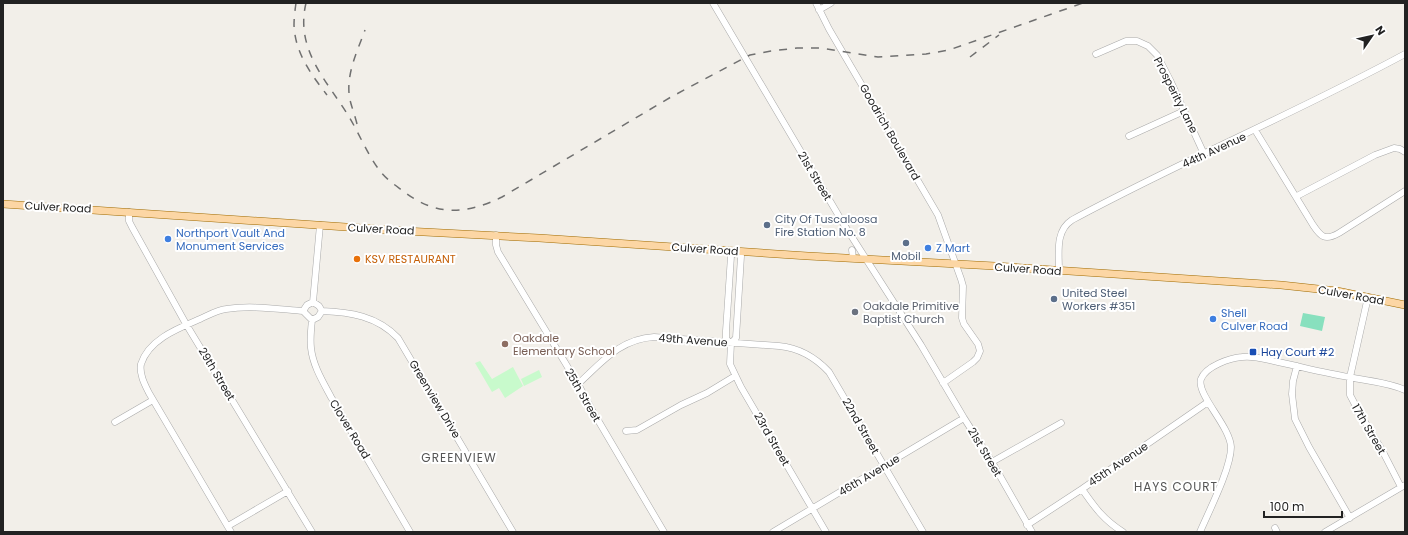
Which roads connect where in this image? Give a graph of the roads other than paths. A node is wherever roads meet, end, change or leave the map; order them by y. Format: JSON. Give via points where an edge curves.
{"nodes":[{"id":1,"x":713,"y":3,"type":"edge"},
{"id":2,"x":816,"y":3,"type":"edge"},
{"id":3,"x":831,"y":3,"type":"edge"},
{"id":4,"x":819,"y":10,"type":"junction"},
{"id":5,"x":1096,"y":54,"type":"dead end"},
{"id":6,"x":1405,"y":54,"type":"edge"},
{"id":7,"x":1184,"y":111,"type":"junction"},
{"id":8,"x":1255,"y":130,"type":"junction"},
{"id":9,"x":1129,"y":136,"type":"dead end"},
{"id":10,"x":1405,"y":152,"type":"edge"},
{"id":11,"x":1204,"y":154,"type":"junction"},
{"id":12,"x":1405,"y":191,"type":"edge"},
{"id":13,"x":1297,"y":196,"type":"junction"},
{"id":14,"x":3,"y":204,"type":"edge"},
{"id":15,"x":129,"y":212,"type":"junction"},
{"id":16,"x":320,"y":225,"type":"junction"},
{"id":17,"x":496,"y":236,"type":"junction"},
{"id":18,"x":852,"y":250,"type":"dead end"},
{"id":19,"x":737,"y":251,"type":"junction"},
{"id":20,"x":853,"y":258,"type":"junction"},
{"id":21,"x":866,"y":258,"type":"junction"},
{"id":22,"x":957,"y":264,"type":"junction"},
{"id":23,"x":1059,"y":271,"type":"junction"},
{"id":24,"x":1368,"y":297,"type":"junction"},
{"id":25,"x":313,"y":302,"type":"junction"},
{"id":26,"x":1405,"y":305,"type":"edge"},
{"id":27,"x":303,"y":311,"type":"junction"},
{"id":28,"x":322,"y":311,"type":"junction"},
{"id":29,"x":312,"y":320,"type":"junction"},
{"id":30,"x":186,"y":324,"type":"junction"},
{"id":31,"x":731,"y":343,"type":"junction"},
{"id":32,"x":820,"y":364,"type":"joint"},
{"id":33,"x":1297,"y":366,"type":"junction"},
{"id":34,"x":735,"y":376,"type":"junction"},
{"id":35,"x":1350,"y":377,"type":"junction"},
{"id":36,"x":943,"y":383,"type":"junction"},
{"id":37,"x":578,"y":384,"type":"junction"},
{"id":38,"x":1405,"y":390,"type":"edge"},
{"id":39,"x":153,"y":400,"type":"junction"},
{"id":40,"x":1208,"y":402,"type":"junction"},
{"id":41,"x":964,"y":418,"type":"junction"},
{"id":42,"x":115,"y":422,"type":"dead end"},
{"id":43,"x":1061,"y":423,"type":"dead end"},
{"id":44,"x":626,"y":431,"type":"dead end"},
{"id":45,"x":992,"y":462,"type":"junction"},
{"id":46,"x":884,"y":466,"type":"junction"},
{"id":47,"x":1403,"y":486,"type":"edge"},
{"id":48,"x":1082,"y":488,"type":"junction"},
{"id":49,"x":288,"y":491,"type":"junction"},
{"id":50,"x":813,"y":509,"type":"junction"},
{"id":51,"x":1350,"y":518,"type":"junction"},
{"id":52,"x":1027,"y":525,"type":"junction"},
{"id":53,"x":230,"y":529,"type":"edge"},
{"id":54,"x":312,"y":532,"type":"edge"},
{"id":55,"x":410,"y":532,"type":"edge"},
{"id":56,"x":513,"y":532,"type":"edge"},
{"id":57,"x":664,"y":532,"type":"edge"},
{"id":58,"x":773,"y":532,"type":"edge"},
{"id":59,"x":826,"y":532,"type":"edge"},
{"id":60,"x":923,"y":532,"type":"edge"},
{"id":61,"x":1032,"y":532,"type":"edge"},
{"id":62,"x":1123,"y":532,"type":"edge"},
{"id":63,"x":1200,"y":532,"type":"edge"},
{"id":64,"x":1324,"y":532,"type":"edge"}],
"edges":[{"from":1,"to":21,"type":"street","name":"21st Street"},
{"from":2,"to":4,"type":"street","name":"Goodrich Boulevard"},
{"from":3,"to":4,"type":"street"},
{"from":4,"to":22,"type":"street","name":"Goodrich Boulevard","via":[[938,215]]},
{"from":5,"to":7,"type":"street","name":"Prosperity Lane","via":[[1126,41],[1137,41],[1148,46],[1157,55]]},
{"from":6,"to":8,"type":"street","name":"44th Avenue"},
{"from":7,"to":9,"type":"street"},
{"from":7,"to":11,"type":"street","name":"Prosperity Lane"},
{"from":8,"to":11,"type":"street","name":"44th Avenue"},
{"from":8,"to":13,"type":"street"},
{"from":10,"to":13,"type":"street","via":[[1394,148],[1375,155]]},
{"from":11,"to":23,"type":"street","name":"44th Avenue","via":[[1095,207],[1066,224],[1060,235]]},
{"from":12,"to":13,"type":"street","via":[[1339,233],[1326,237],[1320,234]]},
{"from":14,"to":15,"type":"main road","name":"Culver Road"},
{"from":15,"to":16,"type":"main road","name":"Culver Road"},
{"from":15,"to":30,"type":"street","name":"29th Street","via":[[132,227]]},
{"from":16,"to":17,"type":"main road","name":"Culver Road"},
{"from":16,"to":25,"type":"street"},
{"from":17,"to":19,"type":"main road","name":"Culver Road"},
{"from":17,"to":37,"type":"street","name":"25th Street","via":[[498,252]]},
{"from":18,"to":20,"type":"street"},
{"from":19,"to":20,"type":"main road","name":"Culver Road"},
{"from":19,"to":31,"type":"street","name":"23rd Street","via":[[741,256],[737,326],[736,338]]},
{"from":19,"to":31,"type":"street","name":"23rd Street","via":[[731,256],[726,331],[726,339]]},
{"from":20,"to":21,"type":"main road","name":"Culver Road"},
{"from":21,"to":22,"type":"main road","name":"Culver Road"},
{"from":21,"to":36,"type":"street","name":"21st Street"},
{"from":22,"to":23,"type":"main road","name":"Culver Road"},
{"from":22,"to":36,"type":"street","via":[[962,286],[962,318],[980,351],[973,362]]},
{"from":23,"to":24,"type":"main road","name":"Culver Road","via":[[1281,285]]},
{"from":24,"to":26,"type":"main road","name":"Culver Road"},
{"from":24,"to":35,"type":"street","name":"17th Street"},
{"from":25,"to":27,"type":"street","via":[[306,305]]},
{"from":25,"to":28,"type":"street"},
{"from":27,"to":29,"type":"street"},
{"from":27,"to":30,"type":"street","via":[[256,307],[231,308],[218,310]]},
{"from":28,"to":29,"type":"street"},
{"from":28,"to":56,"type":"street","name":"Greenview Drive","via":[[355,314],[367,318],[384,326],[398,338]]},
{"from":29,"to":55,"type":"street","name":"Clover Road","via":[[312,356],[319,375]]},
{"from":30,"to":39,"type":"street","via":[[156,342],[141,366],[143,381]]},
{"from":30,"to":49,"type":"street","name":"29th Street"},
{"from":31,"to":32,"type":"street","name":"49th Avenue","via":[[786,346],[804,353]]},
{"from":31,"to":34,"type":"street","name":"23rd Street","via":[[730,364]]},
{"from":31,"to":37,"type":"street","name":"49th Avenue","via":[[654,337],[635,340],[618,349]]},
{"from":32,"to":46,"type":"street","name":"22nd Street","via":[[829,372]]},
{"from":33,"to":35,"type":"street"},
{"from":33,"to":40,"type":"street","via":[[1249,356],[1224,361],[1201,380]]},
{"from":33,"to":51,"type":"street","via":[[1292,394],[1295,420]]},
{"from":34,"to":44,"type":"street","via":[[707,394],[681,405],[637,430]]},
{"from":34,"to":50,"type":"street","name":"23rd Street"},
{"from":35,"to":38,"type":"street"},
{"from":35,"to":47,"type":"street","name":"17th Street","via":[[1350,395]]},
{"from":36,"to":41,"type":"street","name":"21st Street"},
{"from":37,"to":57,"type":"street","name":"25th Street"},
{"from":39,"to":42,"type":"street"},
{"from":39,"to":53,"type":"street"},
{"from":40,"to":48,"type":"street","name":"45th Avenue"},
{"from":40,"to":63,"type":"street","via":[[1224,426],[1231,447],[1223,477]]},
{"from":41,"to":45,"type":"street","name":"21st Street"},
{"from":41,"to":46,"type":"street","name":"46th Avenue"},
{"from":43,"to":45,"type":"street"},
{"from":45,"to":52,"type":"street","name":"21st Street"},
{"from":46,"to":50,"type":"street","name":"46th Avenue"},
{"from":46,"to":60,"type":"street","name":"22nd Street"},
{"from":47,"to":51,"type":"street"},
{"from":48,"to":52,"type":"street","name":"45th Avenue"},
{"from":48,"to":62,"type":"street","via":[[1098,512]]},
{"from":49,"to":53,"type":"street"},
{"from":49,"to":54,"type":"street","name":"29th Street"},
{"from":50,"to":58,"type":"street","name":"46th Avenue"},
{"from":50,"to":59,"type":"street","name":"23rd Street"},
{"from":51,"to":64,"type":"street"},
{"from":52,"to":61,"type":"street","name":"21st Street"}]}
